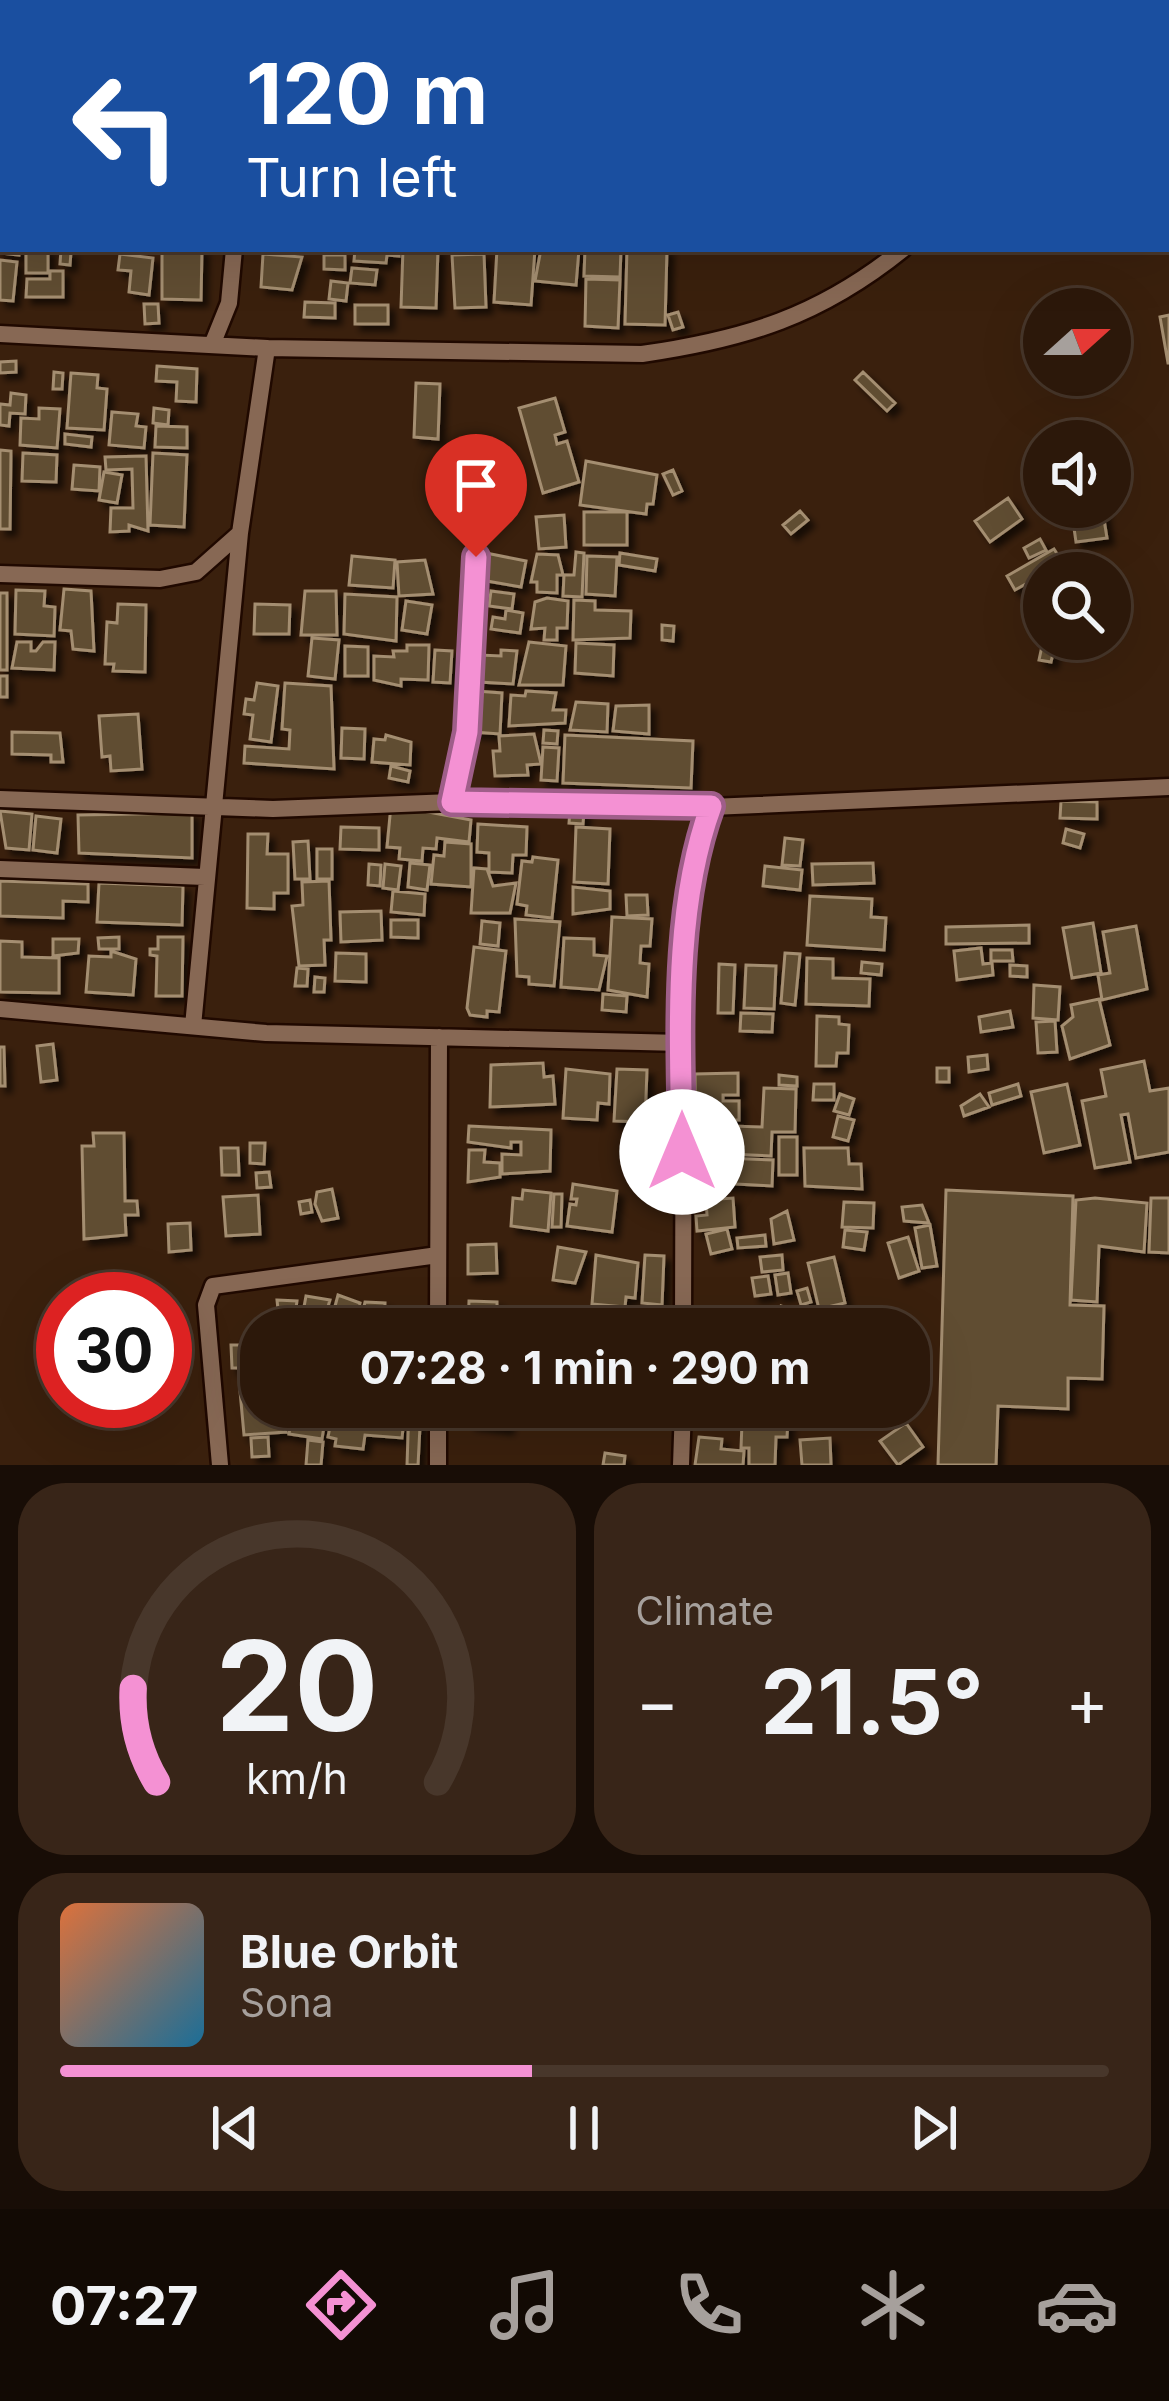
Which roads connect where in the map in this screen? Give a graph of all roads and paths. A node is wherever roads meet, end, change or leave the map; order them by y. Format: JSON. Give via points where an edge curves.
{"nodes":[{"id":1,"x":234,"y":252,"type":"edge"},
{"id":2,"x":899,"y":252,"type":"edge"},
{"id":3,"x":0,"y":334,"type":"edge"},
{"id":4,"x":212,"y":345,"type":"junction"},
{"id":5,"x":267,"y":348,"type":"junction"},
{"id":6,"x":240,"y":532,"type":"junction"},
{"id":7,"x":476,"y":557,"type":"dead end"},
{"id":8,"x":0,"y":574,"type":"edge"},
{"id":9,"x":1169,"y":787,"type":"edge"},
{"id":10,"x":0,"y":799,"type":"edge"},
{"id":11,"x":452,"y":802,"type":"junction"},
{"id":12,"x":711,"y":806,"type":"junction"},
{"id":13,"x":215,"y":808,"type":"junction"},
{"id":14,"x":0,"y":869,"type":"edge"},
{"id":15,"x":205,"y":878,"type":"junction"},
{"id":16,"x":0,"y":1009,"type":"edge"},
{"id":17,"x":193,"y":1026,"type":"junction"},
{"id":18,"x":439,"y":1037,"type":"junction"},
{"id":19,"x":681,"y":1043,"type":"junction"},
{"id":20,"x":438,"y":1255,"type":"junction"},
{"id":21,"x":438,"y":1308,"type":"edge"},
{"id":22,"x":683,"y":1308,"type":"edge"},
{"id":23,"x":438,"y":1428,"type":"edge"},
{"id":24,"x":682,"y":1428,"type":"edge"},
{"id":25,"x":220,"y":1465,"type":"edge"},
{"id":26,"x":438,"y":1465,"type":"edge"},
{"id":27,"x":681,"y":1465,"type":"edge"}],
"edges":[{"from":1,"to":4,"type":"street","via":[[229,302]]},
{"from":2,"to":5,"type":"street","via":[[823,306],[703,345],[596,356]]},
{"from":3,"to":4,"type":"street"},
{"from":4,"to":5,"type":"street"},
{"from":5,"to":6,"type":"street"},
{"from":6,"to":8,"type":"street","via":[[196,572],[160,579]]},
{"from":6,"to":13,"type":"street"},
{"from":7,"to":11,"type":"street","via":[[467,732]]},
{"from":9,"to":12,"type":"street"},
{"from":10,"to":13,"type":"street"},
{"from":11,"to":12,"type":"street"},
{"from":11,"to":13,"type":"street"},
{"from":12,"to":19,"type":"street","via":[[693,885]]},
{"from":13,"to":15,"type":"street"},
{"from":14,"to":15,"type":"street"},
{"from":15,"to":17,"type":"street"},
{"from":16,"to":17,"type":"street"},
{"from":17,"to":18,"type":"street"},
{"from":18,"to":19,"type":"street"},
{"from":18,"to":20,"type":"street"},
{"from":19,"to":22,"type":"street"},
{"from":20,"to":21,"type":"street"},
{"from":20,"to":25,"type":"street","via":[[213,1286],[206,1305]]},
{"from":23,"to":26,"type":"street"},
{"from":24,"to":27,"type":"street"}]}
